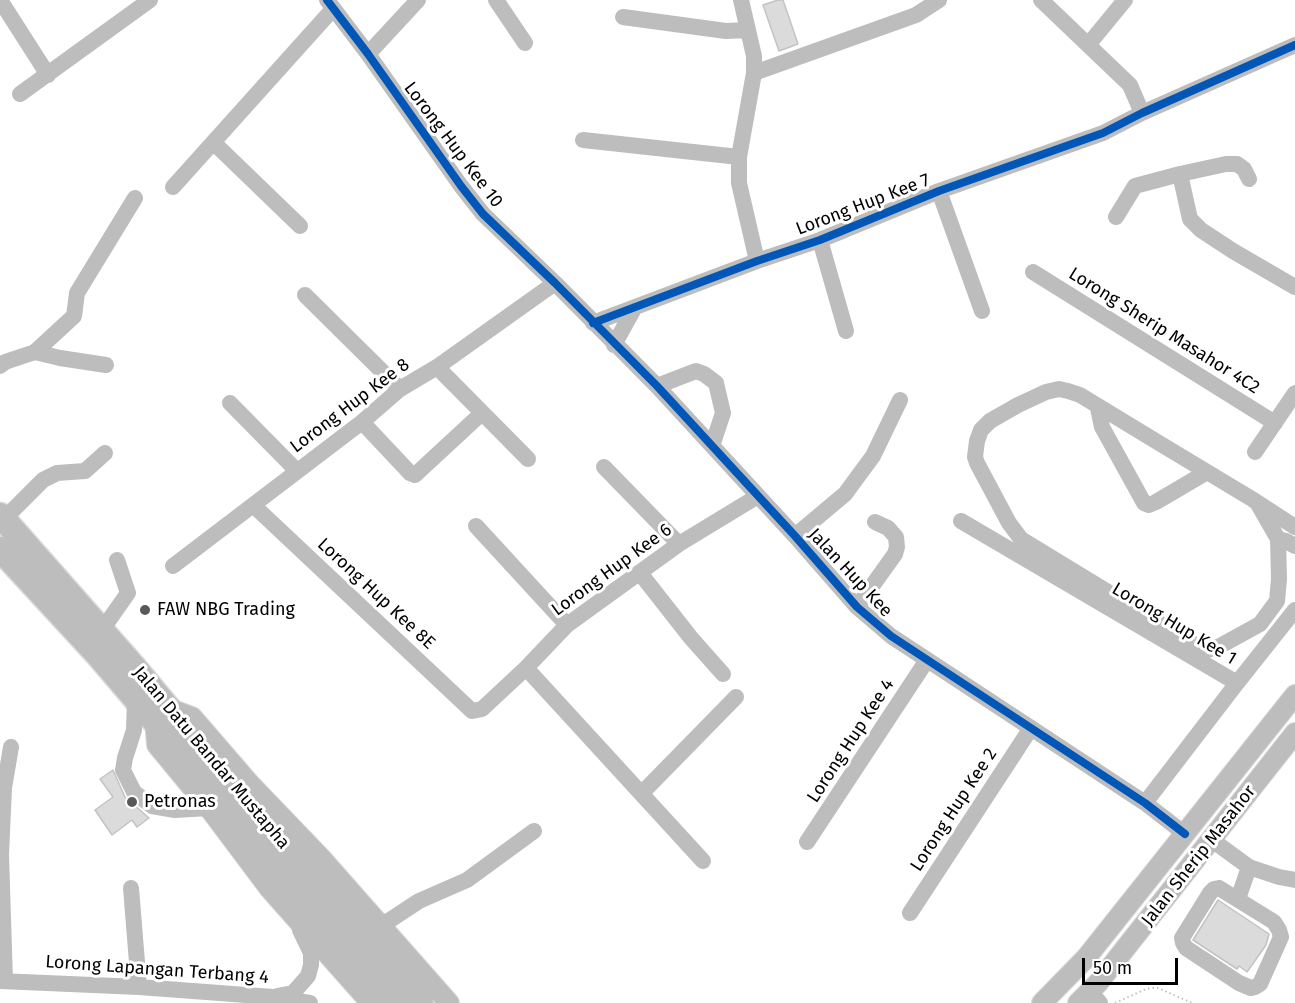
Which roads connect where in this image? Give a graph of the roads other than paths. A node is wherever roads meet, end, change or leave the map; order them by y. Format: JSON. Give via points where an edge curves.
{"nodes":[{"id":1,"x":0,"y":0,"type":"edge"},
{"id":2,"x":150,"y":0,"type":"edge"},
{"id":3,"x":418,"y":0,"type":"edge"},
{"id":4,"x":496,"y":0,"type":"edge"},
{"id":5,"x":741,"y":0,"type":"edge"},
{"id":6,"x":939,"y":0,"type":"edge"},
{"id":7,"x":1041,"y":0,"type":"edge"},
{"id":8,"x":1125,"y":0,"type":"edge"},
{"id":9,"x":330,"y":5,"type":"edge"},
{"id":10,"x":623,"y":17,"type":"dead end"},
{"id":11,"x":747,"y":30,"type":"junction"},
{"id":12,"x":525,"y":43,"type":"dead end"},
{"id":13,"x":1088,"y":45,"type":"junction"},
{"id":14,"x":1295,"y":45,"type":"edge"},
{"id":15,"x":368,"y":54,"type":"junction"},
{"id":16,"x":754,"y":73,"type":"junction"},
{"id":17,"x":48,"y":75,"type":"junction"},
{"id":18,"x":20,"y":94,"type":"dead end"},
{"id":19,"x":1142,"y":113,"type":"junction"},
{"id":20,"x":583,"y":140,"type":"dead end"},
{"id":21,"x":214,"y":142,"type":"junction"},
{"id":22,"x":739,"y":157,"type":"junction"},
{"id":23,"x":1180,"y":174,"type":"junction"},
{"id":24,"x":1249,"y":179,"type":"dead end"},
{"id":25,"x":173,"y":187,"type":"dead end"},
{"id":26,"x":939,"y":191,"type":"junction"},
{"id":27,"x":135,"y":198,"type":"dead end"},
{"id":28,"x":1116,"y":217,"type":"dead end"},
{"id":29,"x":300,"y":226,"type":"dead end"},
{"id":30,"x":820,"y":240,"type":"junction"},
{"id":31,"x":757,"y":261,"type":"junction"},
{"id":32,"x":1033,"y":272,"type":"dead end"},
{"id":33,"x":555,"y":283,"type":"junction"},
{"id":34,"x":1295,"y":287,"type":"edge"},
{"id":35,"x":305,"y":295,"type":"dead end"},
{"id":36,"x":635,"y":307,"type":"junction"},
{"id":37,"x":982,"y":311,"type":"dead end"},
{"id":38,"x":593,"y":323,"type":"junction"},
{"id":39,"x":846,"y":331,"type":"dead end"},
{"id":40,"x":614,"y":345,"type":"junction"},
{"id":41,"x":35,"y":352,"type":"junction"},
{"id":42,"x":106,"y":364,"type":"dead end"},
{"id":43,"x":0,"y":366,"type":"edge"},
{"id":44,"x":436,"y":367,"type":"junction"},
{"id":45,"x":657,"y":386,"type":"junction"},
{"id":46,"x":400,"y":389,"type":"junction"},
{"id":47,"x":1295,"y":393,"type":"edge"},
{"id":48,"x":900,"y":400,"type":"dead end"},
{"id":49,"x":230,"y":403,"type":"dead end"},
{"id":50,"x":1098,"y":408,"type":"junction"},
{"id":51,"x":482,"y":413,"type":"junction"},
{"id":52,"x":362,"y":422,"type":"junction"},
{"id":53,"x":1275,"y":423,"type":"junction"},
{"id":54,"x":712,"y":446,"type":"junction"},
{"id":55,"x":1255,"y":452,"type":"dead end"},
{"id":56,"x":105,"y":453,"type":"dead end"},
{"id":57,"x":528,"y":459,"type":"dead end"},
{"id":58,"x":604,"y":467,"type":"dead end"},
{"id":59,"x":297,"y":471,"type":"junction"},
{"id":60,"x":1207,"y":472,"type":"junction"},
{"id":61,"x":758,"y":496,"type":"junction"},
{"id":62,"x":1258,"y":504,"type":"junction"},
{"id":63,"x":253,"y":505,"type":"junction"},
{"id":64,"x":2,"y":517,"type":"edge"},
{"id":65,"x":961,"y":521,"type":"dead end"},
{"id":66,"x":875,"y":522,"type":"dead end"},
{"id":67,"x":476,"y":526,"type":"dead end"},
{"id":68,"x":1295,"y":527,"type":"edge"},
{"id":69,"x":795,"y":536,"type":"junction"},
{"id":70,"x":1278,"y":539,"type":"junction"},
{"id":71,"x":679,"y":544,"type":"junction"},
{"id":72,"x":1295,"y":546,"type":"edge"},
{"id":73,"x":0,"y":549,"type":"edge"},
{"id":74,"x":117,"y":560,"type":"dead end"},
{"id":75,"x":173,"y":566,"type":"dead end"},
{"id":76,"x":640,"y":573,"type":"junction"},
{"id":77,"x":857,"y":607,"type":"junction"},
{"id":78,"x":1295,"y":610,"type":"edge"},
{"id":79,"x":567,"y":625,"type":"junction"},
{"id":80,"x":102,"y":630,"type":"junction"},
{"id":81,"x":927,"y":660,"type":"junction"},
{"id":82,"x":526,"y":668,"type":"junction"},
{"id":83,"x":723,"y":674,"type":"dead end"},
{"id":84,"x":1237,"y":684,"type":"junction"},
{"id":85,"x":1295,"y":695,"type":"edge"},
{"id":86,"x":736,"y":697,"type":"dead end"},
{"id":87,"x":135,"y":699,"type":"junction"},
{"id":88,"x":472,"y":711,"type":"joint"},
{"id":89,"x":161,"y":715,"type":"junction"},
{"id":90,"x":1031,"y":728,"type":"junction"},
{"id":91,"x":1295,"y":733,"type":"edge"},
{"id":92,"x":11,"y":747,"type":"dead end"},
{"id":93,"x":2,"y":788,"type":"edge"},
{"id":94,"x":642,"y":794,"type":"junction"},
{"id":95,"x":1145,"y":803,"type":"junction"},
{"id":96,"x":209,"y":808,"type":"junction"},
{"id":97,"x":534,"y":831,"type":"dead end"},
{"id":98,"x":1185,"y":834,"type":"junction"},
{"id":99,"x":1212,"y":840,"type":"junction"},
{"id":100,"x":807,"y":842,"type":"dead end"},
{"id":101,"x":703,"y":861,"type":"dead end"},
{"id":102,"x":1250,"y":867,"type":"junction"},
{"id":103,"x":1295,"y":880,"type":"edge"},
{"id":104,"x":131,"y":888,"type":"dead end"},
{"id":105,"x":1238,"y":899,"type":"junction"},
{"id":106,"x":910,"y":913,"type":"dead end"},
{"id":107,"x":292,"y":914,"type":"junction"},
{"id":108,"x":381,"y":926,"type":"junction"},
{"id":109,"x":3,"y":981,"type":"edge"},
{"id":110,"x":139,"y":987,"type":"junction"},
{"id":111,"x":184,"y":997,"type":"edge"},
{"id":112,"x":273,"y":997,"type":"junction"},
{"id":113,"x":1089,"y":999,"type":"edge"},
{"id":114,"x":310,"y":1003,"type":"edge"},
{"id":115,"x":371,"y":1003,"type":"edge"},
{"id":116,"x":395,"y":1003,"type":"edge"},
{"id":117,"x":421,"y":1003,"type":"edge"},
{"id":118,"x":449,"y":1003,"type":"edge"},
{"id":119,"x":1042,"y":1003,"type":"edge"}],
"edges":[{"from":1,"to":17,"type":"street"},
{"from":2,"to":17,"type":"street"},
{"from":3,"to":15,"type":"street"},
{"from":4,"to":12,"type":"street"},
{"from":5,"to":11,"type":"street"},
{"from":6,"to":16,"type":"street","via":[[916,15]]},
{"from":7,"to":13,"type":"street"},
{"from":8,"to":13,"type":"street"},
{"from":9,"to":15,"type":"street","name":"Lorong Hup Kee 10"},
{"from":9,"to":21,"type":"street"},
{"from":10,"to":11,"type":"street","via":[[726,31]]},
{"from":11,"to":16,"type":"street"},
{"from":13,"to":19,"type":"street","via":[[1130,85]]},
{"from":14,"to":19,"type":"street","name":"Lorong Hup Kee 7"},
{"from":15,"to":33,"type":"street","name":"Lorong Hup Kee 10","via":[[483,214]]},
{"from":16,"to":22,"type":"street"},
{"from":17,"to":18,"type":"street"},
{"from":19,"to":26,"type":"street","name":"Lorong Hup Kee 7","via":[[1103,133]]},
{"from":20,"to":22,"type":"street"},
{"from":21,"to":25,"type":"street"},
{"from":21,"to":29,"type":"street"},
{"from":22,"to":31,"type":"street","via":[[739,183]]},
{"from":23,"to":24,"type":"street","via":[[1237,164]]},
{"from":23,"to":28,"type":"street","via":[[1135,186]]},
{"from":23,"to":34,"type":"street","via":[[1190,219],[1200,230]]},
{"from":26,"to":30,"type":"street","name":"Lorong Hup Kee 7"},
{"from":26,"to":37,"type":"street"},
{"from":27,"to":41,"type":"street","via":[[77,293],[74,316]]},
{"from":30,"to":31,"type":"street","name":"Lorong Hup Kee 7"},
{"from":30,"to":39,"type":"street"},
{"from":31,"to":36,"type":"street","name":"Lorong Hup Kee 7"},
{"from":32,"to":53,"type":"street","name":"Lorong Sherip Masahor 4C2"},
{"from":33,"to":38,"type":"street","name":"Lorong Hup Kee 10"},
{"from":33,"to":44,"type":"street","name":"Lorong Hup Kee 8"},
{"from":35,"to":46,"type":"street"},
{"from":36,"to":38,"type":"street","name":"Lorong Hup Kee 7"},
{"from":36,"to":40,"type":"street"},
{"from":38,"to":40,"type":"street","name":"Jalan Hup Kee"},
{"from":40,"to":45,"type":"street","name":"Jalan Hup Kee"},
{"from":41,"to":42,"type":"street"},
{"from":41,"to":43,"type":"street"},
{"from":44,"to":46,"type":"street","name":"Lorong Hup Kee 8"},
{"from":44,"to":51,"type":"street"},
{"from":45,"to":54,"type":"street","name":"Jalan Hup Kee"},
{"from":45,"to":54,"type":"street","via":[[696,371],[716,383],[723,413]]},
{"from":46,"to":52,"type":"street","name":"Lorong Hup Kee 8"},
{"from":47,"to":53,"type":"street"},
{"from":48,"to":69,"type":"street","via":[[873,456],[844,494]]},
{"from":49,"to":59,"type":"street"},
{"from":50,"to":60,"type":"street"},
{"from":50,"to":60,"type":"street","via":[[1102,427],[1144,503],[1156,502]]},
{"from":50,"to":70,"type":"street","via":[[1080,395],[1059,389],[1018,405],[981,430],[977,463],[1021,539],[1208,650],[1260,624],[1269,614],[1277,601]]},
{"from":51,"to":52,"type":"street","via":[[415,475]]},
{"from":51,"to":57,"type":"street"},
{"from":52,"to":59,"type":"street","name":"Lorong Hup Kee 8"},
{"from":53,"to":55,"type":"street"},
{"from":54,"to":61,"type":"street","name":"Jalan Hup Kee"},
{"from":56,"to":64,"type":"street","via":[[85,471],[57,473],[43,480]]},
{"from":58,"to":71,"type":"street"},
{"from":59,"to":63,"type":"street","name":"Lorong Hup Kee 8"},
{"from":60,"to":62,"type":"street"},
{"from":61,"to":69,"type":"street","name":"Jalan Hup Kee"},
{"from":61,"to":71,"type":"street","name":"Lorong Hup Kee 6"},
{"from":62,"to":68,"type":"street"},
{"from":62,"to":70,"type":"street"},
{"from":63,"to":75,"type":"street","name":"Lorong Hup Kee 8"},
{"from":63,"to":88,"type":"street","name":"Lorong Hup Kee 8E"},
{"from":64,"to":80,"type":"highway","name":"Jalan Datu Bandar Mustapha"},
{"from":65,"to":84,"type":"street","name":"Lorong Hup Kee 1"},
{"from":66,"to":77,"type":"street","via":[[896,537],[897,547]]},
{"from":67,"to":79,"type":"street"},
{"from":69,"to":77,"type":"street","name":"Jalan Hup Kee"},
{"from":70,"to":72,"type":"street"},
{"from":71,"to":76,"type":"street","name":"Lorong Hup Kee 6"},
{"from":73,"to":87,"type":"highway","name":"Jalan Datu Bandar Mustapha"},
{"from":74,"to":80,"type":"street","via":[[128,593]]},
{"from":76,"to":79,"type":"street","name":"Lorong Hup Kee 6"},
{"from":76,"to":83,"type":"street"},
{"from":77,"to":81,"type":"street","name":"Jalan Hup Kee"},
{"from":78,"to":84,"type":"street"},
{"from":79,"to":82,"type":"street","name":"Lorong Hup Kee 6"},
{"from":80,"to":89,"type":"highway","name":"Jalan Datu Bandar Mustapha"},
{"from":81,"to":90,"type":"street","name":"Jalan Hup Kee"},
{"from":81,"to":100,"type":"street","name":"Lorong Hup Kee 4"},
{"from":82,"to":88,"type":"street","name":"Lorong Hup Kee 6","via":[[482,709]]},
{"from":82,"to":94,"type":"street"},
{"from":84,"to":95,"type":"street","name":"Lorong Hup Kee 1"},
{"from":85,"to":98,"type":"main road","name":"Jalan Sherip Masahor"},
{"from":86,"to":94,"type":"street"},
{"from":87,"to":89,"type":"highway","name":"Jalan Datu Bandar Mustapha"},
{"from":87,"to":96,"type":"street","via":[[134,730],[123,770],[134,792],[152,806],[175,810]]},
{"from":89,"to":96,"type":"main road","via":[[157,745]]},
{"from":89,"to":108,"type":"main road","via":[[192,717]]},
{"from":89,"to":116,"type":"highway","name":"Jalan Datu Bandar Mustapha"},
{"from":89,"to":117,"type":"highway","name":"Jalan Datu Bandar Mustapha"},
{"from":90,"to":95,"type":"street","name":"Jalan Hup Kee"},
{"from":90,"to":106,"type":"street","name":"Lorong Hup Kee 2"},
{"from":91,"to":99,"type":"main road","name":"Jalan Sherip Masahor"},
{"from":92,"to":93,"type":"street"},
{"from":93,"to":109,"type":"street"},
{"from":94,"to":101,"type":"street"},
{"from":95,"to":98,"type":"street","name":"Jalan Hup Kee"},
{"from":96,"to":107,"type":"main road"},
{"from":97,"to":108,"type":"street","via":[[467,880],[419,901]]},
{"from":98,"to":119,"type":"main road","name":"Jalan Sherip Masahor","via":[[1086,958]]},
{"from":99,"to":102,"type":"street"},
{"from":99,"to":113,"type":"main road","name":"Jalan Sherip Masahor"},
{"from":102,"to":103,"type":"street"},
{"from":102,"to":105,"type":"street"},
{"from":104,"to":110,"type":"street"},
{"from":105,"to":105,"type":"street","via":[[1274,922],[1281,937],[1260,984],[1251,988],[1186,948],[1182,938],[1214,889]]},
{"from":107,"to":112,"type":"street","via":[[307,941],[311,965],[308,976],[293,993]]},
{"from":107,"to":115,"type":"main road"},
{"from":108,"to":118,"type":"main road"},
{"from":109,"to":110,"type":"street","name":"Lorong Lapangan Terbang 4"},
{"from":110,"to":111,"type":"street","name":"Lorong Lapangan Terbang 4"},
{"from":111,"to":112,"type":"street","name":"Lorong Lapangan Terbang 4"},
{"from":112,"to":114,"type":"street","name":"Lorong Lapangan Terbang 4"}]}
